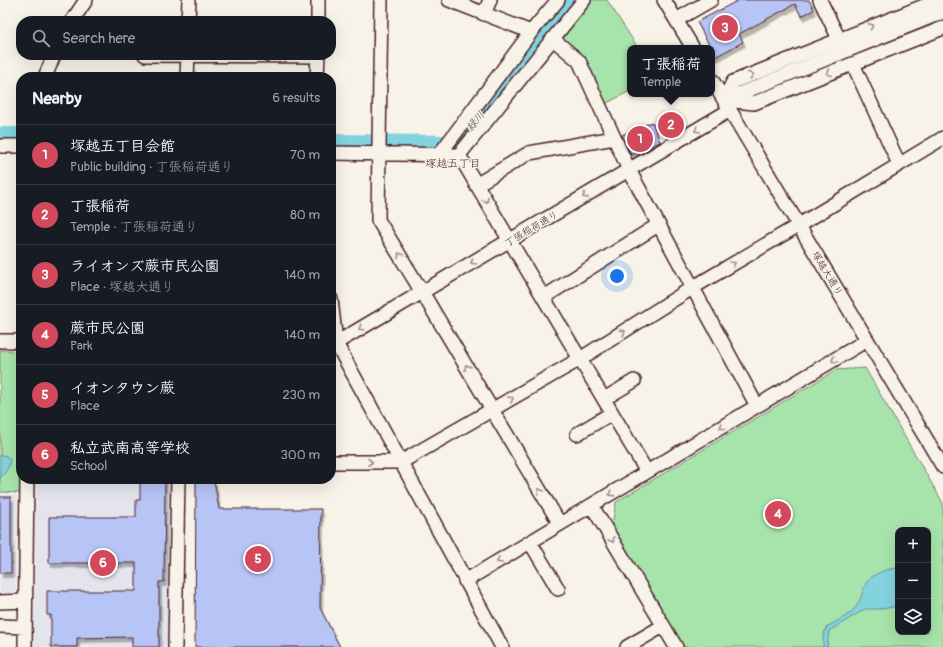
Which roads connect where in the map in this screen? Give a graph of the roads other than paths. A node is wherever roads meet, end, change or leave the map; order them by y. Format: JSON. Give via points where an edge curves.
{"nodes":[{"id":1,"x":86,"y":0,"type":"edge"},
{"id":2,"x":189,"y":0,"type":"edge"},
{"id":3,"x":318,"y":0,"type":"edge"},
{"id":4,"x":381,"y":0,"type":"edge"},
{"id":5,"x":449,"y":0,"type":"edge"},
{"id":6,"x":490,"y":0,"type":"edge"},
{"id":7,"x":558,"y":0,"type":"edge"},
{"id":8,"x":584,"y":0,"type":"edge"},
{"id":9,"x":664,"y":0,"type":"edge"},
{"id":10,"x":711,"y":0,"type":"edge"},
{"id":11,"x":820,"y":0,"type":"edge"},
{"id":12,"x":939,"y":0,"type":"edge"},
{"id":13,"x":943,"y":12,"type":"edge"},
{"id":14,"x":484,"y":14,"type":"junction"},
{"id":15,"x":75,"y":16,"type":"edge"},
{"id":16,"x":188,"y":16,"type":"edge"},
{"id":17,"x":318,"y":16,"type":"edge"},
{"id":18,"x":676,"y":20,"type":"junction"},
{"id":19,"x":943,"y":28,"type":"edge"},
{"id":20,"x":531,"y":32,"type":"junction"},
{"id":21,"x":553,"y":39,"type":"junction"},
{"id":22,"x":839,"y":39,"type":"junction"},
{"id":23,"x":691,"y":45,"type":"edge"},
{"id":24,"x":52,"y":60,"type":"edge"},
{"id":25,"x":188,"y":60,"type":"edge"},
{"id":26,"x":318,"y":60,"type":"edge"},
{"id":27,"x":852,"y":64,"type":"junction"},
{"id":28,"x":47,"y":72,"type":"edge"},
{"id":29,"x":187,"y":72,"type":"edge"},
{"id":30,"x":317,"y":72,"type":"edge"},
{"id":31,"x":715,"y":85,"type":"edge"},
{"id":32,"x":727,"y":105,"type":"junction"},
{"id":33,"x":614,"y":138,"type":"junction"},
{"id":34,"x":943,"y":138,"type":"edge"},
{"id":35,"x":0,"y":146,"type":"edge"},
{"id":36,"x":16,"y":146,"type":"edge"},
{"id":37,"x":380,"y":149,"type":"junction"},
{"id":38,"x":336,"y":153,"type":"edge"},
{"id":39,"x":440,"y":154,"type":"junction"},
{"id":40,"x":459,"y":155,"type":"junction"},
{"id":41,"x":899,"y":164,"type":"junction"},
{"id":42,"x":628,"y":170,"type":"junction"},
{"id":43,"x":476,"y":185,"type":"junction"},
{"id":44,"x":658,"y":225,"type":"junction"},
{"id":45,"x":799,"y":225,"type":"junction"},
{"id":46,"x":510,"y":240,"type":"junction"},
{"id":47,"x":692,"y":288,"type":"junction"},
{"id":48,"x":422,"y":292,"type":"junction"},
{"id":49,"x":544,"y":297,"type":"junction"},
{"id":50,"x":867,"y":340,"type":"junction"},
{"id":51,"x":0,"y":341,"type":"edge"},
{"id":52,"x":16,"y":341,"type":"edge"},
{"id":53,"x":336,"y":341,"type":"edge"},
{"id":54,"x":336,"y":348,"type":"edge"},
{"id":55,"x":580,"y":358,"type":"junction"},
{"id":56,"x":634,"y":381,"type":"dead end"},
{"id":57,"x":604,"y":399,"type":"junction"},
{"id":58,"x":757,"y":406,"type":"junction"},
{"id":59,"x":492,"y":410,"type":"junction"},
{"id":60,"x":612,"y":412,"type":"junction"},
{"id":61,"x":577,"y":434,"type":"dead end"},
{"id":62,"x":336,"y":462,"type":"edge"},
{"id":63,"x":401,"y":462,"type":"junction"},
{"id":64,"x":943,"y":467,"type":"edge"},
{"id":65,"x":647,"y":472,"type":"junction"},
{"id":66,"x":26,"y":484,"type":"edge"},
{"id":67,"x":178,"y":484,"type":"edge"},
{"id":68,"x":592,"y":506,"type":"junction"},
{"id":69,"x":560,"y":524,"type":"junction"},
{"id":70,"x":530,"y":542,"type":"junction"},
{"id":71,"x":465,"y":581,"type":"junction"},
{"id":72,"x":558,"y":589,"type":"dead end"},
{"id":73,"x":25,"y":601,"type":"junction"},
{"id":74,"x":0,"y":602,"type":"edge"},
{"id":75,"x":0,"y":626,"type":"edge"},
{"id":76,"x":25,"y":626,"type":"junction"},
{"id":77,"x":664,"y":626,"type":"junction"},
{"id":78,"x":25,"y":647,"type":"edge"},
{"id":79,"x":175,"y":647,"type":"edge"},
{"id":80,"x":502,"y":647,"type":"edge"},
{"id":81,"x":627,"y":647,"type":"edge"},
{"id":82,"x":676,"y":647,"type":"edge"}],
"edges":[{"from":1,"to":15,"type":"street"},
{"from":2,"to":16,"type":"street"},
{"from":3,"to":17,"type":"street"},
{"from":4,"to":37,"type":"street"},
{"from":5,"to":14,"type":"street"},
{"from":6,"to":14,"type":"street"},
{"from":7,"to":20,"type":"street"},
{"from":8,"to":21,"type":"street"},
{"from":9,"to":18,"type":"street"},
{"from":10,"to":18,"type":"street"},
{"from":11,"to":22,"type":"street"},
{"from":22,"to":12,"type":"street","one_way":true},
{"from":13,"to":32,"type":"street","name":"丁張稲荷通り","via":[[743,92]]},
{"from":14,"to":20,"type":"street"},
{"from":18,"to":23,"type":"street"},
{"from":19,"to":27,"type":"street"},
{"from":20,"to":39,"type":"street"},
{"from":21,"to":33,"type":"street","via":[[579,60]]},
{"from":21,"to":40,"type":"street"},
{"from":32,"to":22,"type":"street","one_way":true,"via":[[733,82]]},
{"from":24,"to":28,"type":"street"},
{"from":25,"to":29,"type":"street"},
{"from":26,"to":30,"type":"street"},
{"from":27,"to":32,"type":"street","one_way":true,"via":[[754,103]]},
{"from":27,"to":41,"type":"street"},
{"from":31,"to":32,"type":"street","name":"塚越大通り"},
{"from":32,"to":42,"type":"street","name":"丁張稲荷通り","one_way":true},
{"from":32,"to":45,"type":"street","name":"塚越大通り"},
{"from":33,"to":42,"type":"street"},
{"from":33,"to":43,"type":"street","via":[[529,153]]},
{"from":34,"to":41,"type":"street"},
{"from":35,"to":36,"type":"street"},
{"from":37,"to":38,"type":"street"},
{"from":37,"to":39,"type":"street"},
{"from":48,"to":37,"type":"street","one_way":true,"via":[[378,220]]},
{"from":39,"to":40,"type":"street"},
{"from":40,"to":43,"type":"street"},
{"from":41,"to":45,"type":"street"},
{"from":42,"to":44,"type":"street"},
{"from":42,"to":46,"type":"street","name":"丁張稲荷通り","one_way":true},
{"from":43,"to":46,"type":"street","one_way":true},
{"from":44,"to":47,"type":"street"},
{"from":44,"to":49,"type":"street"},
{"from":47,"to":45,"type":"street","one_way":true},
{"from":45,"to":50,"type":"street","name":"塚越大通り"},
{"from":46,"to":48,"type":"street","name":"丁張稲荷通り","one_way":true},
{"from":46,"to":49,"type":"street"},
{"from":55,"to":47,"type":"street","one_way":true},
{"from":47,"to":58,"type":"street"},
{"from":48,"to":53,"type":"street","name":"丁張稲荷通り","one_way":true},
{"from":59,"to":48,"type":"street","one_way":true},
{"from":49,"to":55,"type":"street"},
{"from":50,"to":58,"type":"street","one_way":true},
{"from":50,"to":64,"type":"street","name":"塚越大通り"},
{"from":51,"to":52,"type":"street"},
{"from":54,"to":63,"type":"street"},
{"from":55,"to":57,"type":"street"},
{"from":59,"to":55,"type":"street","one_way":true},
{"from":56,"to":57,"type":"street"},
{"from":57,"to":60,"type":"street"},
{"from":58,"to":65,"type":"street","one_way":true},
{"from":59,"to":63,"type":"street"},
{"from":69,"to":59,"type":"street","one_way":true},
{"from":60,"to":61,"type":"street"},
{"from":60,"to":65,"type":"street"},
{"from":62,"to":63,"type":"street","one_way":true},
{"from":63,"to":71,"type":"street"},
{"from":65,"to":68,"type":"street","one_way":true},
{"from":66,"to":73,"type":"street"},
{"from":67,"to":79,"type":"street"},
{"from":68,"to":69,"type":"street"},
{"from":68,"to":77,"type":"street","one_way":true},
{"from":69,"to":70,"type":"street"},
{"from":70,"to":71,"type":"street","one_way":true},
{"from":70,"to":72,"type":"street"},
{"from":71,"to":80,"type":"street"},
{"from":73,"to":74,"type":"street"},
{"from":73,"to":76,"type":"street"},
{"from":75,"to":76,"type":"street"},
{"from":76,"to":78,"type":"street"},
{"from":77,"to":81,"type":"street"},
{"from":77,"to":82,"type":"street"}]}
